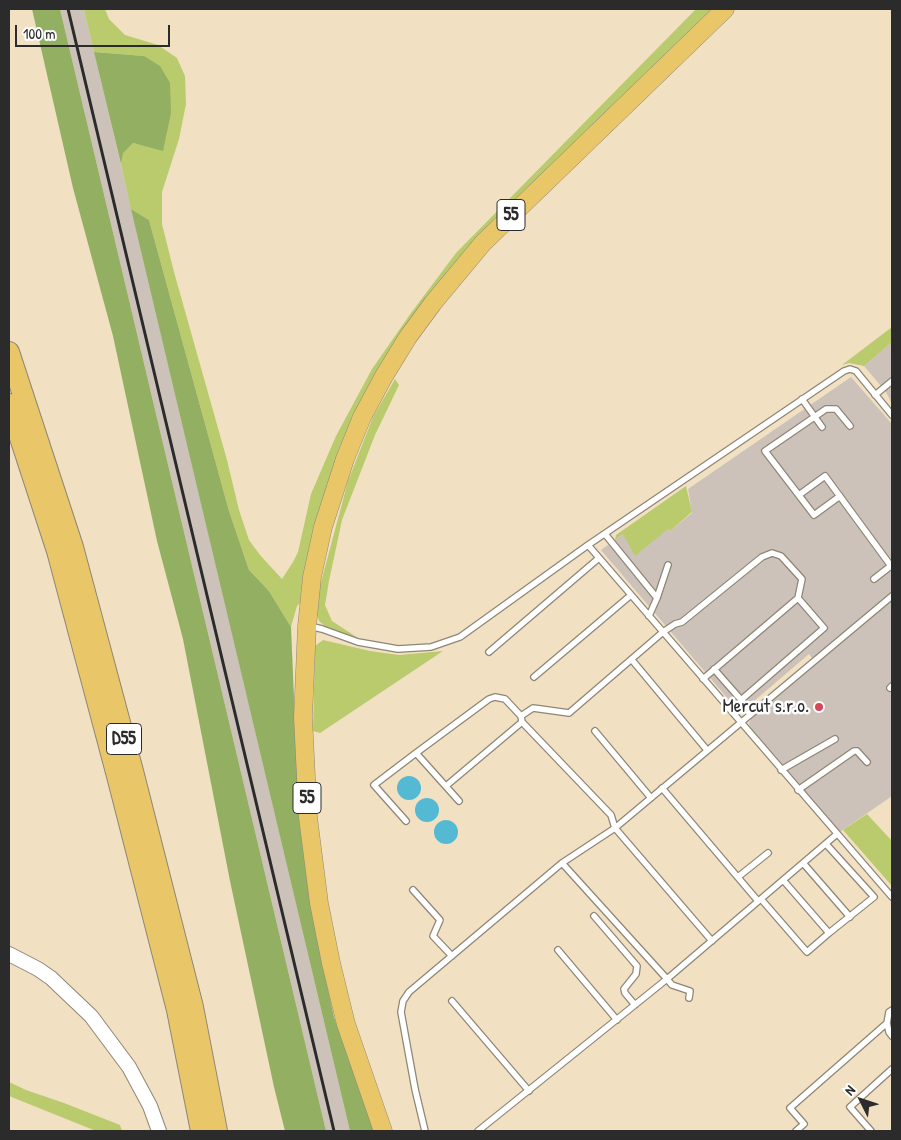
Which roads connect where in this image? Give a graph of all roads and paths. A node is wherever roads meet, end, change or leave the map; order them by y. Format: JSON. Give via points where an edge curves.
{"nodes":[{"id":1,"x":725,"y":9,"type":"edge"},
{"id":2,"x":9,"y":352,"type":"edge"},
{"id":3,"x":892,"y":381,"type":"edge"},
{"id":4,"x":875,"y":395,"type":"junction"},
{"id":5,"x":802,"y":399,"type":"junction"},
{"id":6,"x":9,"y":404,"type":"edge"},
{"id":7,"x":892,"y":415,"type":"edge"},
{"id":8,"x":814,"y":416,"type":"junction"},
{"id":9,"x":850,"y":426,"type":"dead end"},
{"id":10,"x":822,"y":427,"type":"dead end"},
{"id":11,"x":799,"y":495,"type":"junction"},
{"id":12,"x":840,"y":496,"type":"junction"},
{"id":13,"x":605,"y":534,"type":"junction"},
{"id":14,"x":588,"y":545,"type":"junction"},
{"id":15,"x":599,"y":558,"type":"junction"},
{"id":16,"x":668,"y":565,"type":"dead end"},
{"id":17,"x":892,"y":566,"type":"edge"},
{"id":18,"x":874,"y":579,"type":"dead end"},
{"id":19,"x":631,"y":595,"type":"junction"},
{"id":20,"x":892,"y":596,"type":"edge"},
{"id":21,"x":657,"y":598,"type":"junction"},
{"id":22,"x":798,"y":598,"type":"junction"},
{"id":23,"x":649,"y":616,"type":"junction"},
{"id":24,"x":307,"y":626,"type":"junction"},
{"id":25,"x":663,"y":632,"type":"junction"},
{"id":26,"x":489,"y":652,"type":"dead end"},
{"id":27,"x":632,"y":660,"type":"junction"},
{"id":28,"x":714,"y":669,"type":"junction"},
{"id":29,"x":534,"y":677,"type":"dead end"},
{"id":30,"x":703,"y":679,"type":"junction"},
{"id":31,"x":741,"y":700,"type":"junction"},
{"id":32,"x":750,"y":715,"type":"junction"},
{"id":33,"x":522,"y":719,"type":"junction"},
{"id":34,"x":740,"y":723,"type":"junction"},
{"id":35,"x":594,"y":732,"type":"dead end"},
{"id":36,"x":835,"y":739,"type":"dead end"},
{"id":37,"x":707,"y":750,"type":"junction"},
{"id":38,"x":416,"y":753,"type":"junction"},
{"id":39,"x":867,"y":762,"type":"dead end"},
{"id":40,"x":781,"y":770,"type":"junction"},
{"id":41,"x":446,"y":786,"type":"junction"},
{"id":42,"x":662,"y":788,"type":"junction"},
{"id":43,"x":798,"y":790,"type":"junction"},
{"id":44,"x":651,"y":798,"type":"junction"},
{"id":45,"x":459,"y":801,"type":"dead end"},
{"id":46,"x":406,"y":821,"type":"dead end"},
{"id":47,"x":615,"y":828,"type":"junction"},
{"id":48,"x":837,"y":834,"type":"junction"},
{"id":49,"x":826,"y":844,"type":"junction"},
{"id":50,"x":768,"y":853,"type":"dead end"},
{"id":51,"x":562,"y":862,"type":"junction"},
{"id":52,"x":803,"y":863,"type":"junction"},
{"id":53,"x":738,"y":877,"type":"junction"},
{"id":54,"x":783,"y":880,"type":"junction"},
{"id":55,"x":413,"y":890,"type":"dead end"},
{"id":56,"x":892,"y":897,"type":"edge"},
{"id":57,"x":760,"y":900,"type":"junction"},
{"id":58,"x":594,"y":916,"type":"dead end"},
{"id":59,"x":850,"y":917,"type":"junction"},
{"id":60,"x":829,"y":933,"type":"junction"},
{"id":61,"x":712,"y":941,"type":"junction"},
{"id":62,"x":558,"y":950,"type":"dead end"},
{"id":63,"x":9,"y":954,"type":"edge"},
{"id":64,"x":452,"y":956,"type":"junction"},
{"id":65,"x":667,"y":979,"type":"junction"},
{"id":66,"x":689,"y":998,"type":"dead end"},
{"id":67,"x":452,"y":1001,"type":"dead end"},
{"id":68,"x":634,"y":1005,"type":"junction"},
{"id":69,"x":892,"y":1010,"type":"edge"},
{"id":70,"x":617,"y":1020,"type":"junction"},
{"id":71,"x":887,"y":1023,"type":"junction"},
{"id":72,"x":892,"y":1036,"type":"edge"},
{"id":73,"x":892,"y":1069,"type":"edge"},
{"id":74,"x":529,"y":1090,"type":"junction"},
{"id":75,"x":160,"y":1131,"type":"edge"},
{"id":76,"x":201,"y":1131,"type":"edge"},
{"id":77,"x":217,"y":1131,"type":"edge"},
{"id":78,"x":383,"y":1131,"type":"edge"},
{"id":79,"x":425,"y":1131,"type":"edge"},
{"id":80,"x":478,"y":1131,"type":"edge"},
{"id":81,"x":796,"y":1131,"type":"edge"},
{"id":82,"x":871,"y":1131,"type":"edge"}],
"edges":[{"from":1,"to":24,"type":"main road","number":"55","via":[[483,243],[408,338],[362,417],[345,459],[323,527],[312,577]]},
{"from":2,"to":77,"type":"highway","number":"D55","via":[[73,547],[88,603],[193,1006]]},
{"from":3,"to":4,"type":"lane"},
{"from":4,"to":5,"type":"lane","via":[[850,369]]},
{"from":4,"to":7,"type":"lane"},
{"from":5,"to":8,"type":"lane"},
{"from":5,"to":13,"type":"lane"},
{"from":6,"to":76,"type":"highway","number":"D55","via":[[57,551],[120,785],[177,1010]]},
{"from":8,"to":9,"type":"lane","via":[[826,409],[836,409]]},
{"from":8,"to":10,"type":"lane"},
{"from":8,"to":11,"type":"lane","via":[[765,451]]},
{"from":11,"to":12,"type":"lane","via":[[814,515]]},
{"from":11,"to":12,"type":"lane","via":[[826,476]]},
{"from":12,"to":17,"type":"lane"},
{"from":13,"to":14,"type":"lane"},
{"from":13,"to":21,"type":"lane"},
{"from":14,"to":15,"type":"lane"},
{"from":14,"to":24,"type":"lane","via":[[460,637],[431,647],[398,649],[376,646]]},
{"from":15,"to":19,"type":"lane"},
{"from":15,"to":26,"type":"lane"},
{"from":16,"to":21,"type":"lane"},
{"from":17,"to":18,"type":"lane"},
{"from":19,"to":23,"type":"lane"},
{"from":19,"to":29,"type":"lane"},
{"from":20,"to":32,"type":"lane"},
{"from":21,"to":23,"type":"lane"},
{"from":22,"to":25,"type":"lane","via":[[802,579],[781,556],[772,553],[762,557],[682,622]]},
{"from":22,"to":28,"type":"lane"},
{"from":22,"to":31,"type":"lane","via":[[824,628]]},
{"from":23,"to":25,"type":"lane"},
{"from":24,"to":78,"type":"main road","number":"55","via":[[304,767],[319,903],[346,1024]]},
{"from":25,"to":27,"type":"lane"},
{"from":25,"to":30,"type":"lane"},
{"from":27,"to":33,"type":"lane","via":[[569,713],[533,708]]},
{"from":27,"to":37,"type":"lane"},
{"from":28,"to":30,"type":"lane"},
{"from":28,"to":31,"type":"lane"},
{"from":30,"to":34,"type":"lane"},
{"from":31,"to":32,"type":"lane"},
{"from":32,"to":34,"type":"lane"},
{"from":33,"to":38,"type":"lane","via":[[508,701],[495,696]]},
{"from":33,"to":41,"type":"lane"},
{"from":33,"to":47,"type":"lane","via":[[610,815]]},
{"from":34,"to":37,"type":"lane"},
{"from":34,"to":40,"type":"lane"},
{"from":35,"to":44,"type":"lane"},
{"from":36,"to":40,"type":"lane"},
{"from":37,"to":42,"type":"lane"},
{"from":38,"to":41,"type":"lane"},
{"from":38,"to":46,"type":"lane","via":[[374,785]]},
{"from":39,"to":43,"type":"lane","via":[[854,751]]},
{"from":40,"to":43,"type":"lane"},
{"from":41,"to":45,"type":"lane"},
{"from":42,"to":44,"type":"lane"},
{"from":42,"to":53,"type":"lane"},
{"from":43,"to":48,"type":"lane"},
{"from":44,"to":47,"type":"lane"},
{"from":47,"to":51,"type":"lane"},
{"from":47,"to":61,"type":"lane"},
{"from":48,"to":49,"type":"lane"},
{"from":48,"to":56,"type":"lane"},
{"from":49,"to":52,"type":"lane"},
{"from":49,"to":59,"type":"lane","via":[[874,897]]},
{"from":50,"to":53,"type":"lane"},
{"from":51,"to":64,"type":"lane"},
{"from":51,"to":65,"type":"lane"},
{"from":52,"to":54,"type":"lane"},
{"from":52,"to":59,"type":"lane"},
{"from":53,"to":57,"type":"lane"},
{"from":54,"to":57,"type":"lane"},
{"from":54,"to":60,"type":"lane"},
{"from":55,"to":64,"type":"lane","via":[[440,920],[433,936]]},
{"from":57,"to":60,"type":"lane","via":[[807,952]]},
{"from":57,"to":61,"type":"lane"},
{"from":58,"to":68,"type":"lane","via":[[637,966],[636,974],[624,989]]},
{"from":59,"to":60,"type":"lane"},
{"from":61,"to":65,"type":"lane"},
{"from":62,"to":70,"type":"lane"},
{"from":63,"to":75,"type":"street","via":[[52,978],[91,1016],[129,1068]]},
{"from":64,"to":79,"type":"lane","via":[[409,992],[401,1012]]},
{"from":65,"to":66,"type":"lane","via":[[672,985],[690,991]]},
{"from":65,"to":68,"type":"lane"},
{"from":67,"to":74,"type":"lane"},
{"from":68,"to":70,"type":"lane"},
{"from":69,"to":71,"type":"lane"},
{"from":70,"to":74,"type":"lane"},
{"from":71,"to":72,"type":"lane"},
{"from":71,"to":81,"type":"lane","via":[[790,1108],[804,1124]]},
{"from":73,"to":82,"type":"lane","via":[[850,1107]]},
{"from":74,"to":80,"type":"lane"}]}
